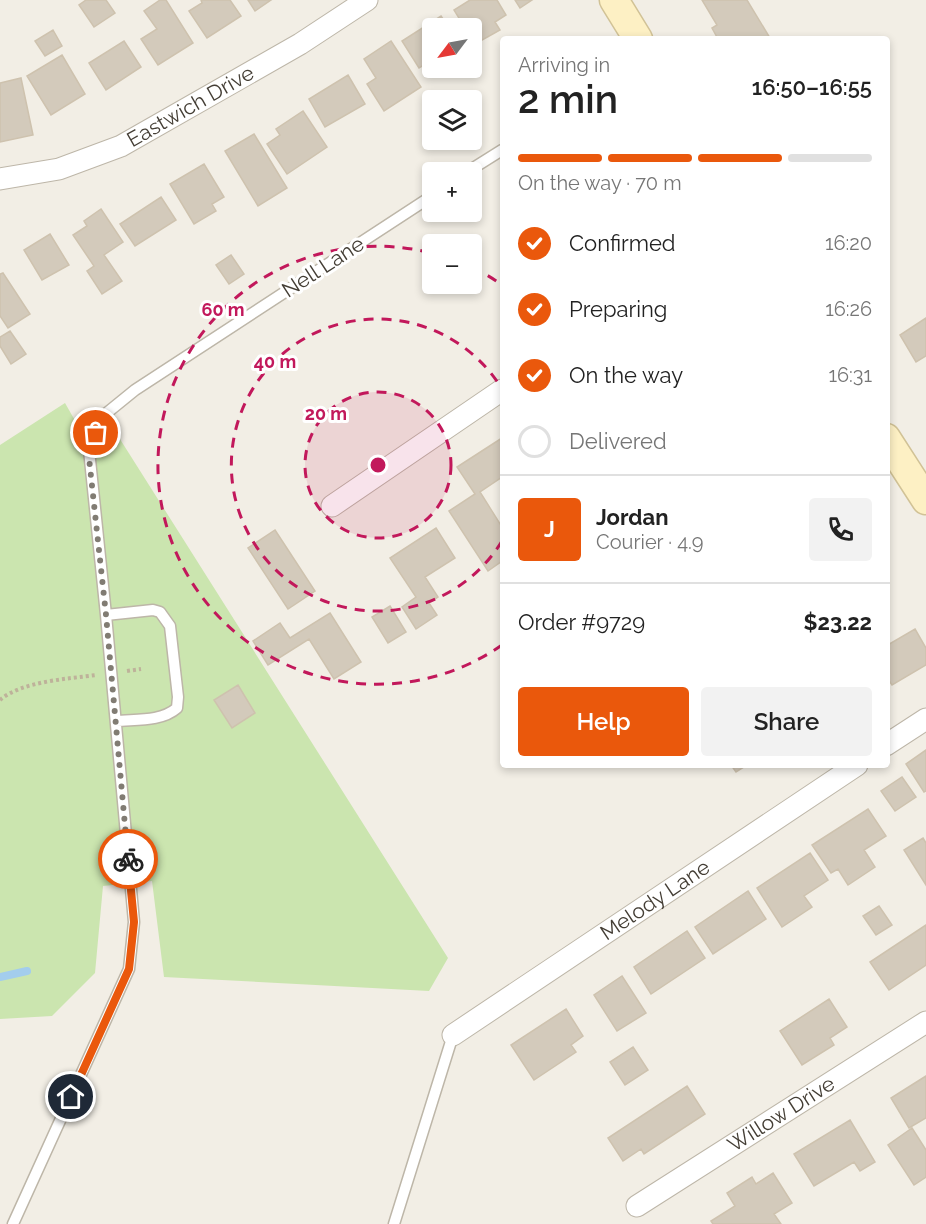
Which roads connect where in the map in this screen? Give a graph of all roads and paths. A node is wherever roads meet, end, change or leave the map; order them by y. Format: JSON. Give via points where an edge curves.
{"nodes":[{"id":1,"x":367,"y":0,"type":"edge"},
{"id":2,"x":614,"y":0,"type":"edge"},
{"id":3,"x":636,"y":36,"type":"edge"},
{"id":4,"x":500,"y":151,"type":"edge"},
{"id":5,"x":482,"y":163,"type":"edge"},
{"id":6,"x":0,"y":179,"type":"edge"},
{"id":7,"x":422,"y":203,"type":"edge"},
{"id":8,"x":500,"y":391,"type":"edge"},
{"id":9,"x":890,"y":444,"type":"edge"},
{"id":10,"x":926,"y":500,"type":"edge"},
{"id":11,"x":332,"y":506,"type":"dead end"},
{"id":12,"x":106,"y":615,"type":"junction"},
{"id":13,"x":141,"y":669,"type":"dead end"},
{"id":14,"x":111,"y":673,"type":"junction"},
{"id":15,"x":0,"y":700,"type":"edge"},
{"id":16,"x":926,"y":719,"type":"edge"},
{"id":17,"x":116,"y":721,"type":"junction"},
{"id":18,"x":890,"y":742,"type":"edge"},
{"id":19,"x":853,"y":768,"type":"edge"},
{"id":20,"x":926,"y":1022,"type":"edge"},
{"id":21,"x":453,"y":1035,"type":"joint"},
{"id":22,"x":637,"y":1206,"type":"dead end"},
{"id":23,"x":13,"y":1224,"type":"edge"},
{"id":24,"x":394,"y":1224,"type":"edge"}],
"edges":[{"from":1,"to":6,"type":"street","name":"Eastwich Drive","via":[[300,44],[121,146],[58,169]]},
{"from":2,"to":3,"type":"main road"},
{"from":4,"to":5,"type":"lane"},
{"from":7,"to":12,"type":"lane","name":"Nell Lane","via":[[135,390],[103,416],[89,450]]},
{"from":8,"to":11,"type":"street"},
{"from":9,"to":10,"type":"main road"},
{"from":12,"to":14,"type":"lane","name":"Nell Lane"},
{"from":12,"to":17,"type":"lane","via":[[160,612],[170,626],[178,697],[177,708],[170,714]]},
{"from":13,"to":14,"type":"path"},
{"from":14,"to":15,"type":"path","via":[[29,687]]},
{"from":14,"to":17,"type":"lane","name":"Nell Lane"},
{"from":16,"to":18,"type":"street"},
{"from":17,"to":23,"type":"lane","name":"Nell Lane","via":[[134,922],[129,969]]},
{"from":19,"to":21,"type":"street","name":"Melody Lane"},
{"from":20,"to":22,"type":"street","name":"Willow Drive"},
{"from":21,"to":24,"type":"lane"}]}
